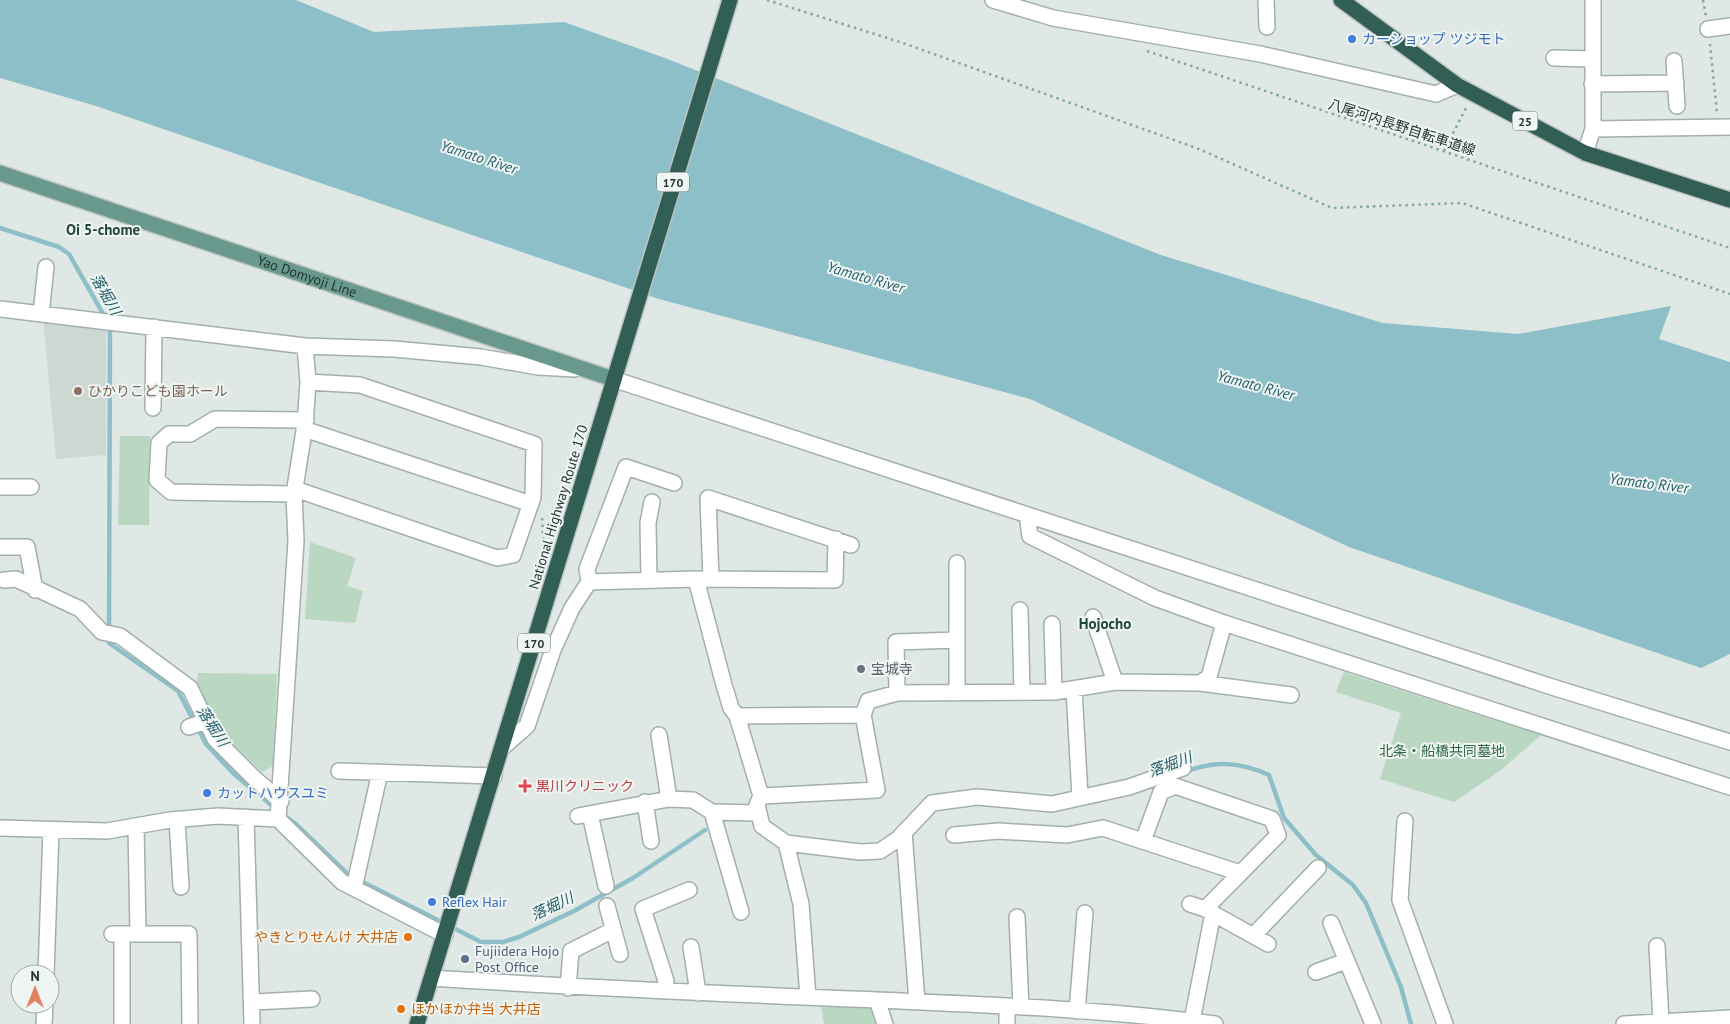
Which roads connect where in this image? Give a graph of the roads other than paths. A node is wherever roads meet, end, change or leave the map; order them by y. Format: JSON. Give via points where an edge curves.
{"nodes":[{"id":1,"x":730,"y":0,"type":"edge"},
{"id":2,"x":993,"y":0,"type":"edge"},
{"id":3,"x":1266,"y":0,"type":"edge"},
{"id":4,"x":1593,"y":0,"type":"edge"},
{"id":5,"x":1347,"y":3,"type":"edge"},
{"id":6,"x":1730,"y":26,"type":"edge"},
{"id":7,"x":1267,"y":27,"type":"dead end"},
{"id":8,"x":1708,"y":29,"type":"road end"},
{"id":9,"x":1554,"y":58,"type":"dead end"},
{"id":10,"x":1592,"y":58,"type":"junction"},
{"id":11,"x":1674,"y":61,"type":"dead end"},
{"id":12,"x":1676,"y":83,"type":"junction"},
{"id":13,"x":1592,"y":84,"type":"junction"},
{"id":14,"x":1457,"y":85,"type":"junction"},
{"id":15,"x":1677,"y":106,"type":"dead end"},
{"id":16,"x":1724,"y":127,"type":"edge"},
{"id":17,"x":1593,"y":129,"type":"junction"},
{"id":18,"x":1585,"y":153,"type":"junction"},
{"id":19,"x":0,"y":173,"type":"edge"},
{"id":20,"x":1730,"y":200,"type":"edge"},
{"id":21,"x":46,"y":267,"type":"dead end"},
{"id":22,"x":0,"y":309,"type":"edge"},
{"id":23,"x":41,"y":314,"type":"junction"},
{"id":24,"x":154,"y":327,"type":"junction"},
{"id":25,"x":305,"y":346,"type":"junction"},
{"id":26,"x":582,"y":369,"type":"junction"},
{"id":27,"x":615,"y":372,"type":"junction"},
{"id":28,"x":308,"y":382,"type":"junction"},
{"id":29,"x":153,"y":408,"type":"dead end"},
{"id":30,"x":305,"y":425,"type":"junction"},
{"id":31,"x":674,"y":483,"type":"dead end"},
{"id":32,"x":0,"y":488,"type":"edge"},
{"id":33,"x":31,"y":488,"type":"dead end"},
{"id":34,"x":294,"y":492,"type":"junction"},
{"id":35,"x":532,"y":501,"type":"junction"},
{"id":36,"x":652,"y":502,"type":"dead end"},
{"id":37,"x":1027,"y":515,"type":"junction"},
{"id":38,"x":836,"y":540,"type":"junction"},
{"id":39,"x":851,"y":545,"type":"dead end"},
{"id":40,"x":0,"y":547,"type":"edge"},
{"id":41,"x":957,"y":563,"type":"dead end"},
{"id":42,"x":649,"y":579,"type":"junction"},
{"id":43,"x":703,"y":579,"type":"junction"},
{"id":44,"x":4,"y":580,"type":"dead end"},
{"id":45,"x":589,"y":582,"type":"junction"},
{"id":46,"x":35,"y":590,"type":"junction"},
{"id":47,"x":1020,"y":610,"type":"dead end"},
{"id":48,"x":1093,"y":617,"type":"dead end"},
{"id":49,"x":1224,"y":623,"type":"junction"},
{"id":50,"x":1052,"y":624,"type":"dead end"},
{"id":51,"x":957,"y":640,"type":"junction"},
{"id":52,"x":1115,"y":682,"type":"junction"},
{"id":53,"x":1200,"y":683,"type":"junction"},
{"id":54,"x":1074,"y":689,"type":"junction"},
{"id":55,"x":1022,"y":692,"type":"junction"},
{"id":56,"x":1054,"y":692,"type":"junction"},
{"id":57,"x":897,"y":693,"type":"junction"},
{"id":58,"x":957,"y":693,"type":"junction"},
{"id":59,"x":1291,"y":695,"type":"dead end"},
{"id":60,"x":863,"y":715,"type":"junction"},
{"id":61,"x":736,"y":716,"type":"junction"},
{"id":62,"x":659,"y":735,"type":"dead end"},
{"id":63,"x":1730,"y":742,"type":"edge"},
{"id":64,"x":503,"y":747,"type":"junction"},
{"id":65,"x":1183,"y":768,"type":"dead end"},
{"id":66,"x":339,"y":771,"type":"dead end"},
{"id":67,"x":380,"y":772,"type":"junction"},
{"id":68,"x":494,"y":776,"type":"junction"},
{"id":69,"x":1730,"y":787,"type":"edge"},
{"id":70,"x":761,"y":796,"type":"junction"},
{"id":71,"x":1080,"y":797,"type":"junction"},
{"id":72,"x":669,"y":799,"type":"junction"},
{"id":73,"x":645,"y":802,"type":"junction"},
{"id":74,"x":280,"y":810,"type":"junction"},
{"id":75,"x":712,"y":812,"type":"junction"},
{"id":76,"x":758,"y":813,"type":"junction"},
{"id":77,"x":246,"y":817,"type":"junction"},
{"id":78,"x":177,"y":820,"type":"junction"},
{"id":79,"x":1405,"y":821,"type":"dead end"},
{"id":80,"x":136,"y":826,"type":"junction"},
{"id":81,"x":0,"y":828,"type":"edge"},
{"id":82,"x":51,"y":830,"type":"junction"},
{"id":83,"x":904,"y":832,"type":"junction"},
{"id":84,"x":954,"y":835,"type":"dead end"},
{"id":85,"x":651,"y":841,"type":"dead end"},
{"id":86,"x":1143,"y":841,"type":"junction"},
{"id":87,"x":786,"y":843,"type":"junction"},
{"id":88,"x":1318,"y":868,"type":"dead end"},
{"id":89,"x":1240,"y":873,"type":"junction"},
{"id":90,"x":354,"y":885,"type":"junction"},
{"id":91,"x":606,"y":886,"type":"dead end"},
{"id":92,"x":181,"y":887,"type":"dead end"},
{"id":93,"x":689,"y":890,"type":"dead end"},
{"id":94,"x":1190,"y":904,"type":"dead end"},
{"id":95,"x":607,"y":906,"type":"dead end"},
{"id":96,"x":1209,"y":911,"type":"junction"},
{"id":97,"x":741,"y":912,"type":"dead end"},
{"id":98,"x":1085,"y":913,"type":"dead end"},
{"id":99,"x":1017,"y":917,"type":"dead end"},
{"id":100,"x":1331,"y":923,"type":"dead end"},
{"id":101,"x":447,"y":929,"type":"junction"},
{"id":102,"x":613,"y":930,"type":"junction"},
{"id":103,"x":138,"y":934,"type":"junction"},
{"id":104,"x":1254,"y":935,"type":"junction"},
{"id":105,"x":1268,"y":944,"type":"dead end"},
{"id":106,"x":1657,"y":946,"type":"dead end"},
{"id":107,"x":691,"y":947,"type":"dead end"},
{"id":108,"x":620,"y":954,"type":"dead end"},
{"id":109,"x":1346,"y":961,"type":"junction"},
{"id":110,"x":46,"y":964,"type":"edge"},
{"id":111,"x":1316,"y":972,"type":"dead end"},
{"id":112,"x":432,"y":978,"type":"junction"},
{"id":113,"x":568,"y":988,"type":"junction"},
{"id":114,"x":664,"y":991,"type":"junction"},
{"id":115,"x":698,"y":993,"type":"junction"},
{"id":116,"x":808,"y":997,"type":"junction"},
{"id":117,"x":312,"y":999,"type":"dead end"},
{"id":118,"x":877,"y":1000,"type":"junction"},
{"id":119,"x":252,"y":1002,"type":"junction"},
{"id":120,"x":918,"y":1002,"type":"junction"},
{"id":121,"x":1014,"y":1007,"type":"junction"},
{"id":122,"x":1077,"y":1011,"type":"junction"},
{"id":123,"x":1730,"y":1018,"type":"edge"},
{"id":124,"x":1120,"y":1019,"type":"edge"},
{"id":125,"x":1192,"y":1021,"type":"junction"},
{"id":126,"x":1662,"y":1022,"type":"junction"},
{"id":127,"x":1680,"y":1022,"type":"edge"},
{"id":128,"x":122,"y":1024,"type":"edge"},
{"id":129,"x":190,"y":1024,"type":"edge"},
{"id":130,"x":252,"y":1024,"type":"edge"},
{"id":131,"x":417,"y":1024,"type":"edge"},
{"id":132,"x":885,"y":1024,"type":"edge"},
{"id":133,"x":1007,"y":1024,"type":"edge"},
{"id":134,"x":1213,"y":1024,"type":"edge"},
{"id":135,"x":1373,"y":1024,"type":"edge"},
{"id":136,"x":1446,"y":1024,"type":"edge"},
{"id":137,"x":1633,"y":1024,"type":"edge"}],
"edges":[{"from":1,"to":27,"type":"highway","name":"National Highway Route 170","number":"170"},
{"from":2,"to":14,"type":"street","via":[[1054,18],[1260,54],[1436,94]]},
{"from":3,"to":7,"type":"street"},
{"from":4,"to":10,"type":"street"},
{"from":5,"to":14,"type":"highway","number":"25"},
{"from":6,"to":8,"type":"street"},
{"from":9,"to":10,"type":"street"},
{"from":10,"to":13,"type":"street"},
{"from":11,"to":12,"type":"street"},
{"from":12,"to":13,"type":"street"},
{"from":12,"to":15,"type":"street"},
{"from":13,"to":17,"type":"street"},
{"from":14,"to":18,"type":"highway","number":"25"},
{"from":16,"to":17,"type":"street"},
{"from":17,"to":18,"type":"street"},
{"from":18,"to":20,"type":"highway","number":"25"},
{"from":19,"to":26,"type":"main road","name":"Yao Domyoji Line"},
{"from":21,"to":23,"type":"street"},
{"from":22,"to":23,"type":"street"},
{"from":23,"to":24,"type":"street"},
{"from":24,"to":25,"type":"street"},
{"from":24,"to":29,"type":"street"},
{"from":25,"to":26,"type":"street","via":[[394,349],[538,367]]},
{"from":25,"to":28,"type":"street"},
{"from":26,"to":27,"type":"main road","name":"Yao Domyoji Line"},
{"from":27,"to":37,"type":"street"},
{"from":27,"to":64,"type":"highway","name":"National Highway Route 170","number":"170"},
{"from":28,"to":30,"type":"street"},
{"from":28,"to":35,"type":"street","via":[[360,385],[534,444]]},
{"from":30,"to":34,"type":"street"},
{"from":30,"to":34,"type":"street","via":[[215,419],[190,434],[169,434],[159,443],[158,480],[171,492]]},
{"from":30,"to":35,"type":"street"},
{"from":31,"to":45,"type":"street","via":[[626,467],[587,569]]},
{"from":32,"to":33,"type":"street"},
{"from":34,"to":35,"type":"street","via":[[497,558],[513,555]]},
{"from":34,"to":74,"type":"street","via":[[296,541]]},
{"from":36,"to":42,"type":"street","via":[[648,523]]},
{"from":37,"to":49,"type":"street","via":[[1030,536],[1155,598]]},
{"from":37,"to":63,"type":"street","via":[[1539,683]]},
{"from":38,"to":39,"type":"street"},
{"from":38,"to":43,"type":"street","via":[[835,580]]},
{"from":38,"to":43,"type":"street","via":[[708,498]]},
{"from":40,"to":46,"type":"street","via":[[27,548]]},
{"from":41,"to":51,"type":"street"},
{"from":42,"to":43,"type":"street"},
{"from":42,"to":45,"type":"street"},
{"from":43,"to":61,"type":"street","via":[[724,685]]},
{"from":44,"to":46,"type":"street","via":[[16,579]]},
{"from":45,"to":64,"type":"street","via":[[572,608],[553,650],[527,726]]},
{"from":46,"to":74,"type":"street","via":[[80,609],[102,632],[120,636],[190,688],[198,724],[255,779]]},
{"from":47,"to":55,"type":"street"},
{"from":48,"to":52,"type":"street"},
{"from":49,"to":53,"type":"street","via":[[1209,677]]},
{"from":49,"to":69,"type":"street"},
{"from":50,"to":56,"type":"street"},
{"from":51,"to":57,"type":"street","via":[[896,642]]},
{"from":51,"to":58,"type":"street"},
{"from":52,"to":53,"type":"street"},
{"from":52,"to":54,"type":"street"},
{"from":53,"to":59,"type":"street"},
{"from":54,"to":56,"type":"street"},
{"from":54,"to":71,"type":"street"},
{"from":55,"to":56,"type":"street"},
{"from":55,"to":58,"type":"street"},
{"from":57,"to":58,"type":"street"},
{"from":57,"to":60,"type":"street","via":[[868,701]]},
{"from":60,"to":61,"type":"street"},
{"from":60,"to":70,"type":"street","via":[[877,790]]},
{"from":61,"to":70,"type":"street"},
{"from":62,"to":72,"type":"street"},
{"from":64,"to":68,"type":"highway","name":"National Highway Route 170","number":"170"},
{"from":65,"to":71,"type":"street","via":[[1129,787]]},
{"from":66,"to":67,"type":"street"},
{"from":67,"to":68,"type":"street"},
{"from":67,"to":90,"type":"street"},
{"from":68,"to":101,"type":"highway","name":"National Highway Route 170","number":"170"},
{"from":70,"to":76,"type":"street"},
{"from":71,"to":83,"type":"street","via":[[1052,804],[977,797],[932,803]]},
{"from":72,"to":73,"type":"street"},
{"from":72,"to":75,"type":"street","via":[[693,800]]},
{"from":73,"to":85,"type":"street"},
{"from":73,"to":91,"type":"street","via":[[584,815]]},
{"from":74,"to":77,"type":"street"},
{"from":74,"to":90,"type":"street","via":[[342,882]]},
{"from":75,"to":76,"type":"street"},
{"from":75,"to":97,"type":"street"},
{"from":76,"to":87,"type":"street","via":[[762,826]]},
{"from":77,"to":78,"type":"street"},
{"from":77,"to":119,"type":"street"},
{"from":78,"to":80,"type":"street"},
{"from":78,"to":92,"type":"street"},
{"from":79,"to":136,"type":"street","via":[[1400,900]]},
{"from":80,"to":82,"type":"street","via":[[107,831]]},
{"from":80,"to":103,"type":"street"},
{"from":81,"to":82,"type":"street"},
{"from":82,"to":110,"type":"street"},
{"from":83,"to":87,"type":"street","via":[[880,851],[860,852]]},
{"from":83,"to":120,"type":"street"},
{"from":84,"to":86,"type":"street","via":[[998,831],[1067,835],[1103,828]]},
{"from":86,"to":89,"type":"street"},
{"from":86,"to":89,"type":"street","via":[[1161,792],[1175,786],[1272,819],[1278,835]]},
{"from":87,"to":116,"type":"street","via":[[801,904]]},
{"from":88,"to":104,"type":"street"},
{"from":89,"to":96,"type":"street"},
{"from":90,"to":101,"type":"street"},
{"from":93,"to":114,"type":"street","via":[[643,909],[666,981]]},
{"from":94,"to":96,"type":"street"},
{"from":95,"to":102,"type":"street"},
{"from":96,"to":104,"type":"street"},
{"from":96,"to":125,"type":"street"},
{"from":98,"to":122,"type":"street"},
{"from":99,"to":121,"type":"street"},
{"from":100,"to":109,"type":"street"},
{"from":101,"to":112,"type":"highway","name":"National Highway Route 170","number":"170"},
{"from":102,"to":108,"type":"street"},
{"from":102,"to":113,"type":"street","via":[[571,951]]},
{"from":103,"to":128,"type":"street","via":[[117,934]]},
{"from":103,"to":129,"type":"street","via":[[188,934]]},
{"from":104,"to":105,"type":"street"},
{"from":106,"to":126,"type":"street"},
{"from":107,"to":115,"type":"street"},
{"from":109,"to":111,"type":"street"},
{"from":109,"to":135,"type":"street"},
{"from":112,"to":113,"type":"street"},
{"from":112,"to":131,"type":"highway","name":"National Highway Route 170","number":"170"},
{"from":113,"to":114,"type":"street"},
{"from":114,"to":115,"type":"street"},
{"from":115,"to":116,"type":"street"},
{"from":116,"to":118,"type":"street"},
{"from":117,"to":119,"type":"street"},
{"from":118,"to":120,"type":"street"},
{"from":118,"to":132,"type":"street"},
{"from":119,"to":130,"type":"street"},
{"from":120,"to":121,"type":"street"},
{"from":121,"to":122,"type":"street"},
{"from":121,"to":133,"type":"street"},
{"from":122,"to":124,"type":"street"},
{"from":123,"to":127,"type":"street"},
{"from":124,"to":125,"type":"street"},
{"from":125,"to":134,"type":"street"},
{"from":126,"to":127,"type":"street"},
{"from":126,"to":137,"type":"street"}]}
